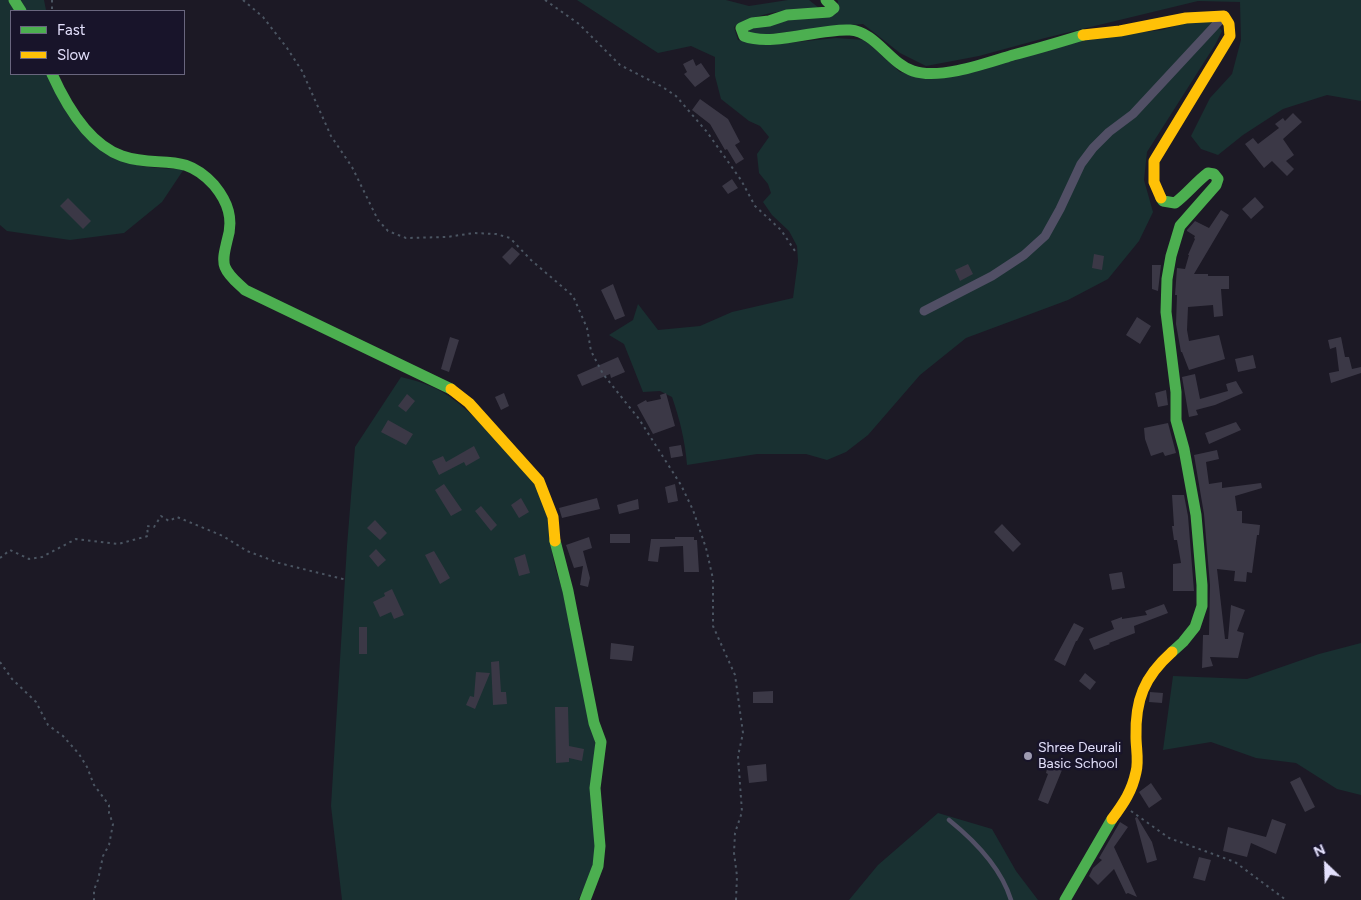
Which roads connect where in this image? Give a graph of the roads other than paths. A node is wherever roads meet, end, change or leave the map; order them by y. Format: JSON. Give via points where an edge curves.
{"nodes":[{"id":1,"x":826,"y":0,"type":"edge"},
{"id":2,"x":1224,"y":16,"type":"junction"},
{"id":3,"x":52,"y":75,"type":"edge"},
{"id":4,"x":924,"y":311,"type":"dead end"},
{"id":5,"x":949,"y":820,"type":"dead end"},
{"id":6,"x":585,"y":900,"type":"edge"},
{"id":7,"x":1011,"y":900,"type":"edge"},
{"id":8,"x":1066,"y":900,"type":"edge"}],
"edges":[{"from":1,"to":2,"type":"street","via":[[834,8],[829,12],[787,15],[752,23],[741,28],[744,36],[754,40],[851,30],[867,36],[912,71],[932,74],[969,68],[1084,35],[1186,18]]},
{"from":2,"to":4,"type":"street","via":[[1133,114],[1092,148],[1045,236],[1024,255],[992,276]]},
{"from":2,"to":8,"type":"street","via":[[1230,24],[1230,36],[1154,161],[1153,178],[1163,201],[1175,202],[1208,172],[1218,179],[1216,186],[1180,226],[1167,279],[1166,312],[1176,392],[1176,420],[1196,515],[1202,606],[1195,627],[1162,660],[1142,690],[1137,711],[1137,770],[1130,794]]},
{"from":3,"to":6,"type":"street","via":[[84,129],[116,154],[181,163],[198,171],[214,186],[230,213],[231,226],[224,261],[228,274],[246,290],[448,387],[469,403],[539,481],[553,517],[555,540],[594,723],[601,742],[595,788],[600,846],[598,866]]},
{"from":5,"to":7,"type":"lane","via":[[1000,875]]}]}
